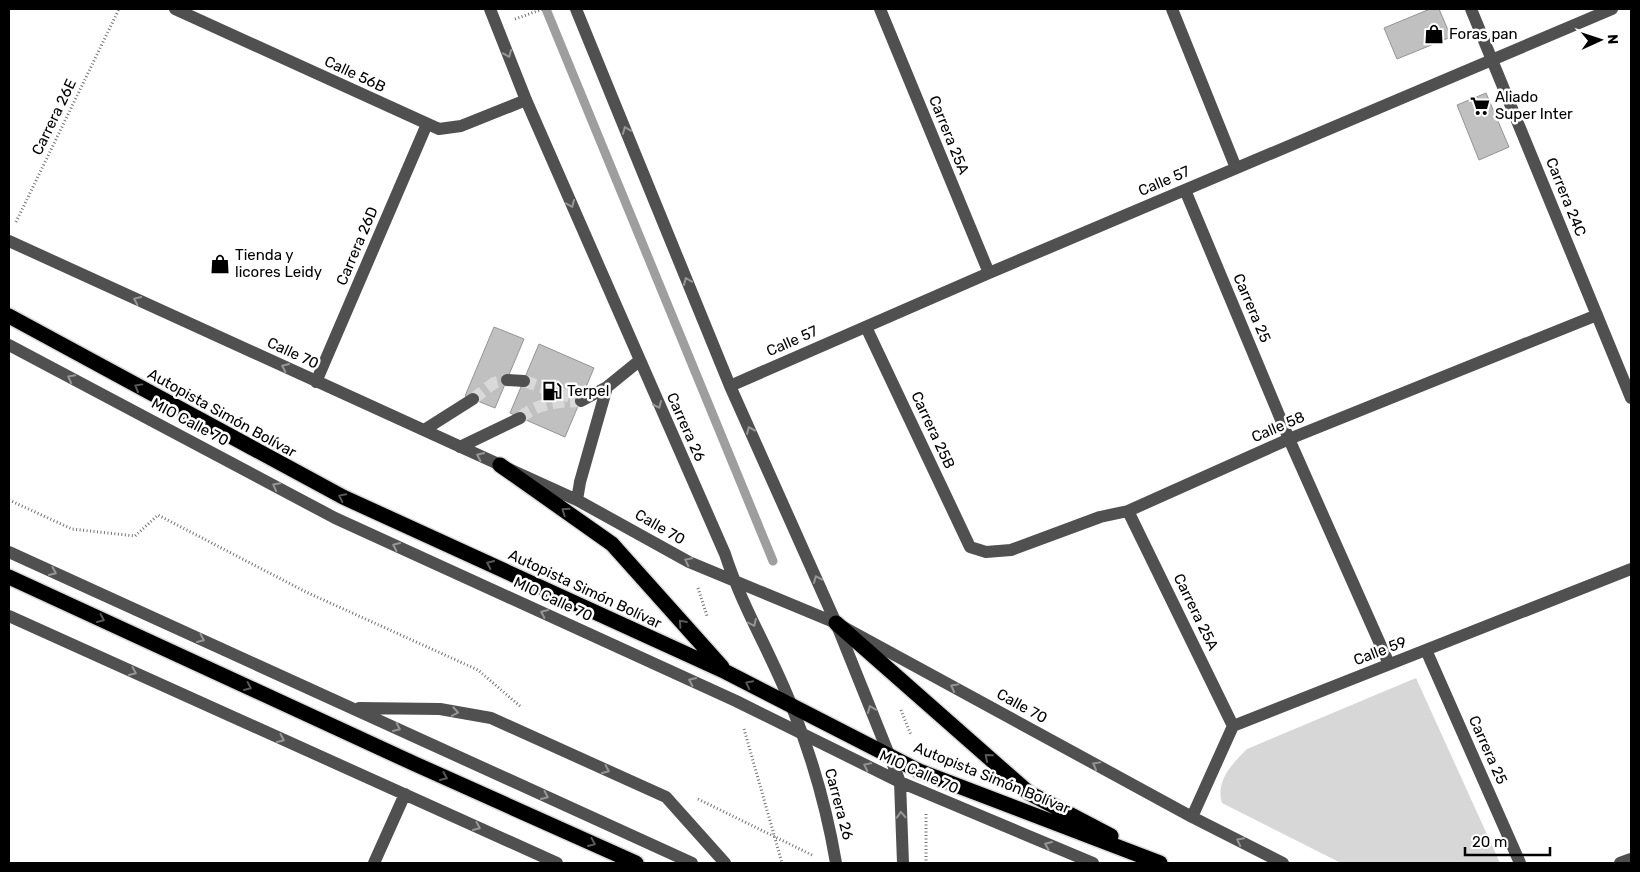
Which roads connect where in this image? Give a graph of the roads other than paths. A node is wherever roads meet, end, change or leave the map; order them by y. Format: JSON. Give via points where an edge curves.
{"nodes":[{"id":1,"x":175,"y":9,"type":"edge"},
{"id":2,"x":490,"y":9,"type":"edge"},
{"id":3,"x":576,"y":9,"type":"edge"},
{"id":4,"x":880,"y":9,"type":"edge"},
{"id":5,"x":1172,"y":9,"type":"edge"},
{"id":6,"x":1471,"y":9,"type":"edge"},
{"id":7,"x":1612,"y":9,"type":"edge"},
{"id":8,"x":1491,"y":59,"type":"junction"},
{"id":9,"x":526,"y":100,"type":"junction"},
{"id":10,"x":428,"y":124,"type":"junction"},
{"id":11,"x":1236,"y":168,"type":"junction"},
{"id":12,"x":1185,"y":190,"type":"junction"},
{"id":13,"x":9,"y":241,"type":"edge"},
{"id":14,"x":989,"y":273,"type":"junction"},
{"id":15,"x":1597,"y":315,"type":"junction"},
{"id":16,"x":9,"y":316,"type":"edge"},
{"id":17,"x":866,"y":327,"type":"junction"},
{"id":18,"x":9,"y":344,"type":"edge"},
{"id":19,"x":638,"y":361,"type":"junction"},
{"id":20,"x":507,"y":380,"type":"tunnel mouth"},
{"id":21,"x":524,"y":380,"type":"tunnel mouth"},
{"id":22,"x":316,"y":382,"type":"junction"},
{"id":23,"x":607,"y":386,"type":"junction"},
{"id":24,"x":730,"y":386,"type":"junction"},
{"id":25,"x":1631,"y":398,"type":"edge"},
{"id":26,"x":473,"y":399,"type":"tunnel mouth"},
{"id":27,"x":581,"y":401,"type":"tunnel mouth"},
{"id":28,"x":520,"y":418,"type":"tunnel mouth"},
{"id":29,"x":424,"y":430,"type":"junction"},
{"id":30,"x":1289,"y":439,"type":"junction"},
{"id":31,"x":460,"y":447,"type":"junction"},
{"id":32,"x":500,"y":465,"type":"junction"},
{"id":33,"x":577,"y":500,"type":"junction"},
{"id":34,"x":1128,"y":511,"type":"junction"},
{"id":35,"x":970,"y":547,"type":"joint"},
{"id":36,"x":9,"y":552,"type":"edge"},
{"id":37,"x":1631,"y":569,"type":"edge"},
{"id":38,"x":9,"y":577,"type":"edge"},
{"id":39,"x":733,"y":579,"type":"junction"},
{"id":40,"x":9,"y":616,"type":"edge"},
{"id":41,"x":836,"y":623,"type":"junction"},
{"id":42,"x":1426,"y":650,"type":"junction"},
{"id":43,"x":1389,"y":664,"type":"junction"},
{"id":44,"x":726,"y":672,"type":"junction"},
{"id":45,"x":792,"y":706,"type":"junction"},
{"id":46,"x":354,"y":708,"type":"junction"},
{"id":47,"x":1233,"y":726,"type":"junction"},
{"id":48,"x":801,"y":733,"type":"junction"},
{"id":49,"x":889,"y":754,"type":"junction"},
{"id":50,"x":900,"y":782,"type":"junction"},
{"id":51,"x":404,"y":794,"type":"junction"},
{"id":52,"x":1192,"y":817,"type":"junction"},
{"id":53,"x":1631,"y":859,"type":"edge"},
{"id":54,"x":374,"y":863,"type":"edge"},
{"id":55,"x":557,"y":863,"type":"edge"},
{"id":56,"x":636,"y":863,"type":"edge"},
{"id":57,"x":692,"y":863,"type":"edge"},
{"id":58,"x":725,"y":863,"type":"edge"},
{"id":59,"x":836,"y":863,"type":"edge"},
{"id":60,"x":903,"y":863,"type":"edge"},
{"id":61,"x":1093,"y":863,"type":"edge"},
{"id":62,"x":1162,"y":863,"type":"edge"},
{"id":63,"x":1283,"y":863,"type":"edge"},
{"id":64,"x":1520,"y":863,"type":"edge"},
{"id":65,"x":1620,"y":863,"type":"edge"}],
"edges":[{"from":1,"to":10,"type":"street","name":"Calle 56B"},
{"from":2,"to":9,"type":"street","name":"Carrera 26","one_way":true},
{"from":24,"to":3,"type":"street","one_way":true},
{"from":4,"to":14,"type":"street","name":"Carrera 25A"},
{"from":5,"to":11,"type":"street"},
{"from":6,"to":8,"type":"street","name":"Carrera 24C"},
{"from":7,"to":8,"type":"street","name":"Calle 57"},
{"from":8,"to":11,"type":"street","name":"Calle 57"},
{"from":8,"to":15,"type":"street","name":"Carrera 24C"},
{"from":9,"to":10,"type":"street","name":"Calle 56B","via":[[455,128],[439,129]]},
{"from":9,"to":19,"type":"street","name":"Carrera 26","one_way":true},
{"from":10,"to":22,"type":"street","name":"Carrera 26D"},
{"from":11,"to":12,"type":"street","name":"Calle 57"},
{"from":12,"to":14,"type":"street","name":"Calle 57"},
{"from":12,"to":30,"type":"street","name":"Carrera 25"},
{"from":22,"to":13,"type":"street","name":"Calle 70","one_way":true},
{"from":14,"to":17,"type":"street","name":"Calle 57"},
{"from":15,"to":25,"type":"street","name":"Carrera 24C"},
{"from":15,"to":30,"type":"street","name":"Calle 58"},
{"from":44,"to":16,"type":"highway","name":"Autopista Simón Bolívar","one_way":true,"via":[[343,497]]},
{"from":17,"to":24,"type":"street","name":"Calle 57"},
{"from":17,"to":35,"type":"street","name":"Carrera 25B"},
{"from":48,"to":18,"type":"street","name":"MIO Calle 70","one_way":true,"via":[[335,518]]},
{"from":19,"to":23,"type":"street"},
{"from":19,"to":39,"type":"street","name":"Carrera 26","one_way":true},
{"from":20,"to":21,"type":"street"},
{"from":22,"to":29,"type":"street","name":"Calle 70"},
{"from":23,"to":27,"type":"street"},
{"from":23,"to":33,"type":"street"},
{"from":41,"to":24,"type":"street","one_way":true},
{"from":26,"to":29,"type":"street"},
{"from":28,"to":31,"type":"street"},
{"from":29,"to":31,"type":"street","name":"Calle 70"},
{"from":30,"to":34,"type":"street","name":"Calle 58"},
{"from":30,"to":43,"type":"street","name":"Carrera 25"},
{"from":32,"to":31,"type":"street","name":"Calle 70","one_way":true},
{"from":32,"to":33,"type":"street","name":"Calle 70"},
{"from":44,"to":32,"type":"highway","one_way":true,"via":[[612,544]]},
{"from":39,"to":33,"type":"street","name":"Calle 70","one_way":true,"via":[[689,562]]},
{"from":34,"to":35,"type":"street","name":"Calle 58","via":[[1100,517],[1011,550],[986,552]]},
{"from":34,"to":47,"type":"street","name":"Carrera 25A"},
{"from":36,"to":46,"type":"street","one_way":true},
{"from":37,"to":42,"type":"street","name":"Calle 59"},
{"from":38,"to":56,"type":"highway","one_way":true},
{"from":39,"to":41,"type":"street","name":"Calle 70"},
{"from":39,"to":45,"type":"street","name":"Carrera 26","one_way":true},
{"from":40,"to":51,"type":"street","one_way":true},
{"from":49,"to":41,"type":"street","one_way":true},
{"from":52,"to":41,"type":"street","name":"Calle 70","one_way":true},
{"from":62,"to":41,"type":"highway","one_way":true,"via":[[1029,793]]},
{"from":42,"to":43,"type":"street","name":"Calle 59"},
{"from":42,"to":64,"type":"street","name":"Carrera 25"},
{"from":43,"to":47,"type":"street","name":"Calle 59"},
{"from":45,"to":44,"type":"highway","name":"Autopista Simón Bolívar","one_way":true},
{"from":45,"to":48,"type":"street","name":"Carrera 26"},
{"from":45,"to":49,"type":"highway","name":"Autopista Simón Bolívar"},
{"from":46,"to":57,"type":"street","one_way":true},
{"from":46,"to":58,"type":"street","one_way":true,"via":[[440,709],[491,718],[666,797]]},
{"from":47,"to":52,"type":"street"},
{"from":50,"to":48,"type":"street","name":"MIO Calle 70","one_way":true},
{"from":48,"to":59,"type":"street","name":"Carrera 26","via":[[830,822]]},
{"from":49,"to":50,"type":"street"},
{"from":49,"to":62,"type":"highway","name":"Autopista Simón Bolívar","via":[[919,771]]},
{"from":60,"to":50,"type":"street","one_way":true},
{"from":61,"to":50,"type":"street","name":"MIO Calle 70","one_way":true},
{"from":51,"to":54,"type":"street"},
{"from":51,"to":55,"type":"street","one_way":true},
{"from":63,"to":52,"type":"street","name":"Calle 70","one_way":true},
{"from":53,"to":65,"type":"street"}]}
